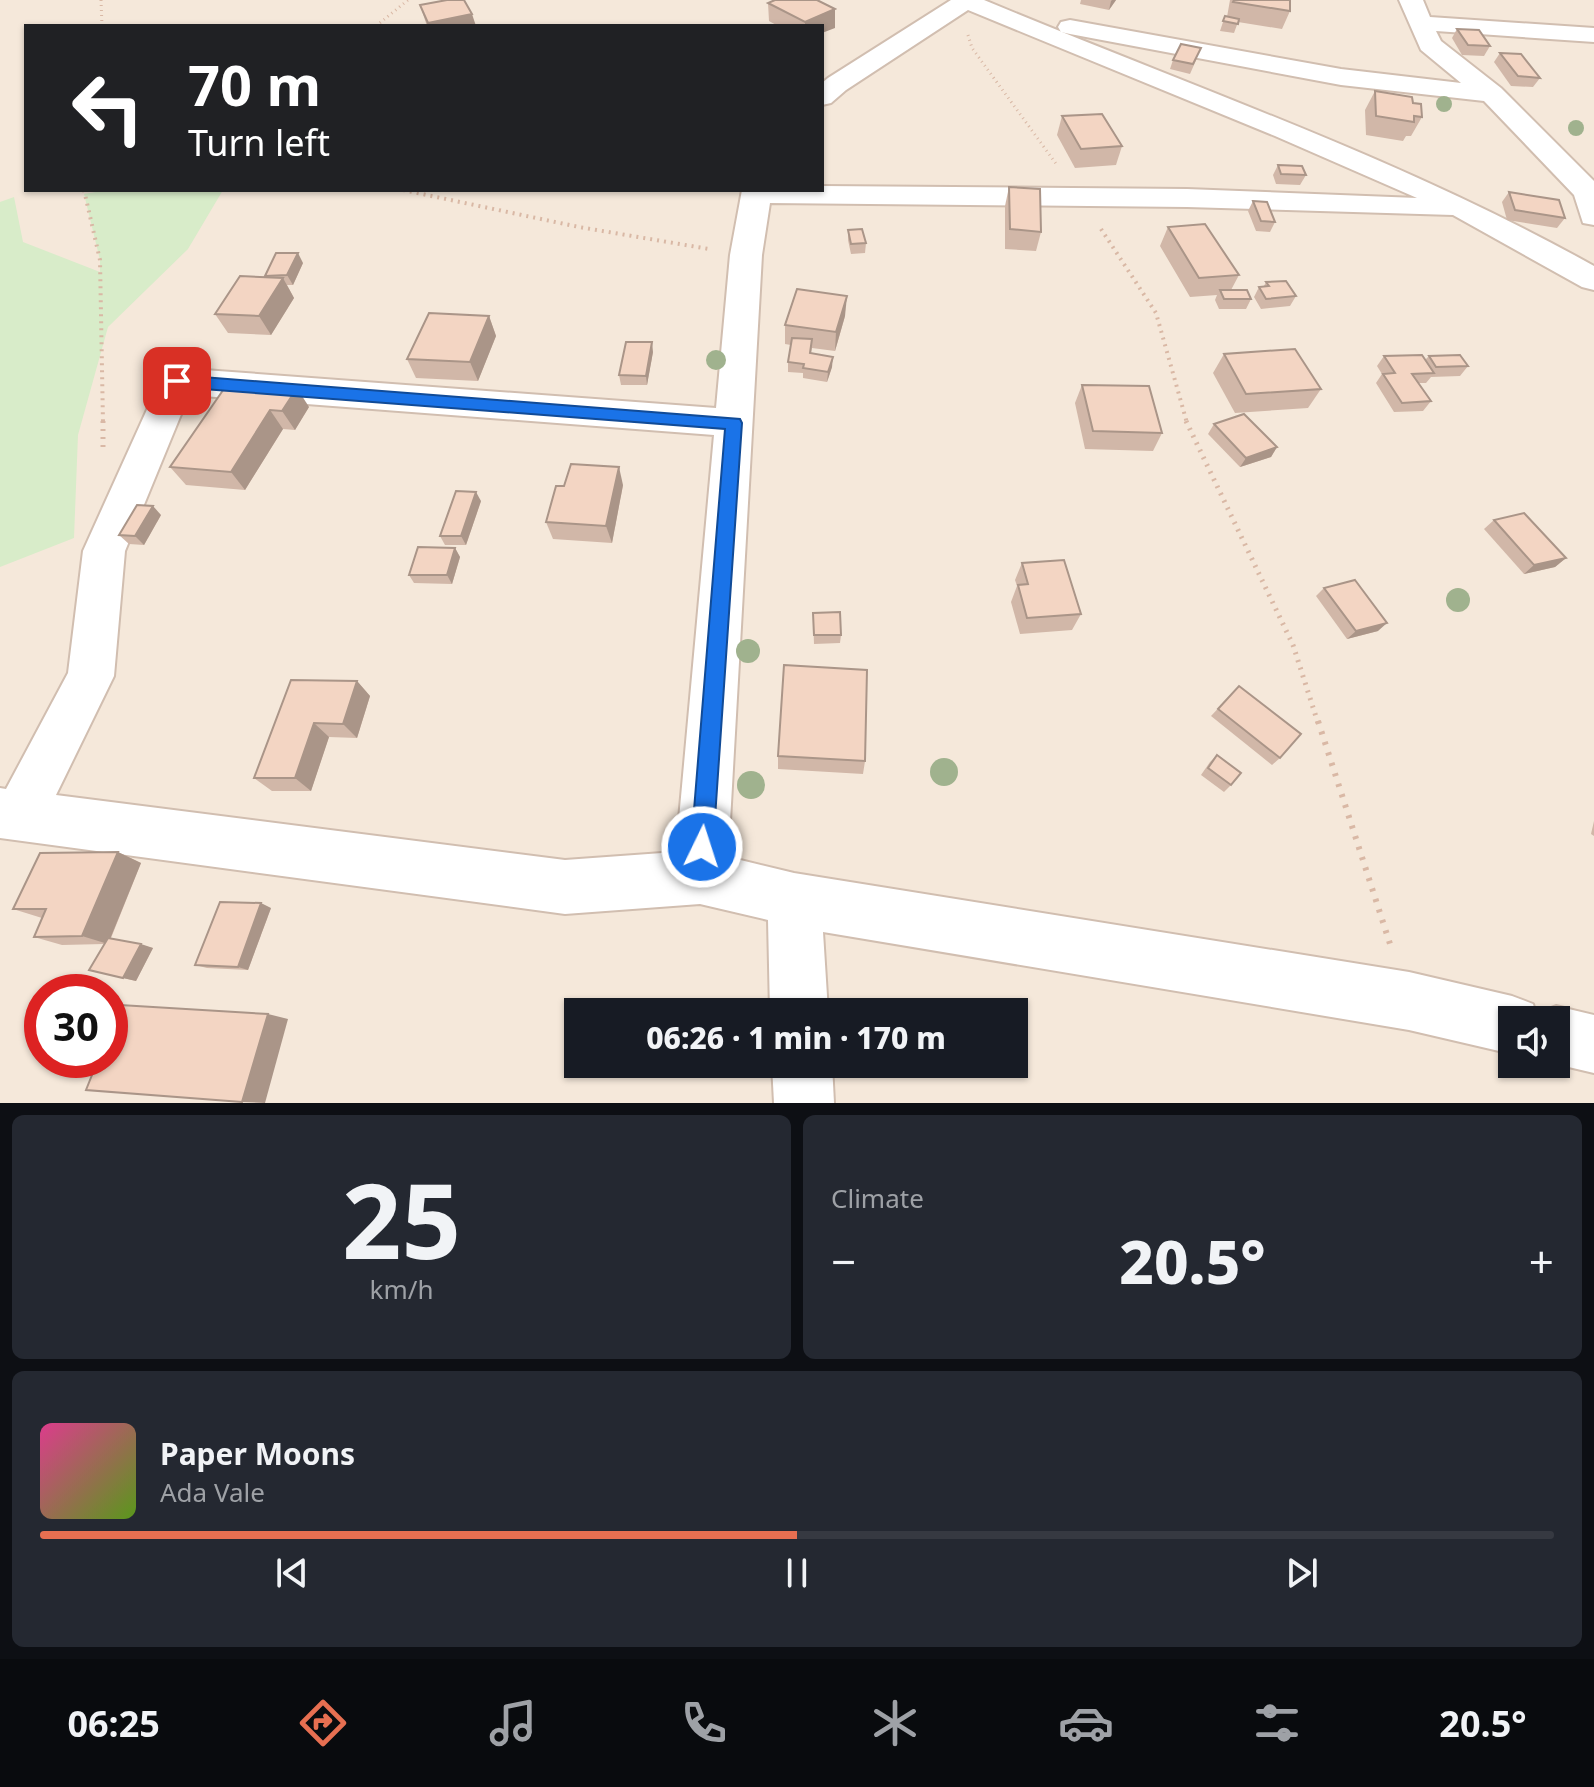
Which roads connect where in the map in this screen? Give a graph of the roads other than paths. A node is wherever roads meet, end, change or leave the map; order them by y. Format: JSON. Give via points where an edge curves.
{"nodes":[{"id":1,"x":963,"y":2,"type":"edge"},
{"id":2,"x":1415,"y":12,"type":"edge"},
{"id":3,"x":1594,"y":35,"type":"edge"},
{"id":4,"x":1492,"y":94,"type":"junction"},
{"id":5,"x":824,"y":95,"type":"edge"},
{"id":6,"x":756,"y":192,"type":"edge"},
{"id":7,"x":1463,"y":209,"type":"junction"},
{"id":8,"x":1594,"y":216,"type":"edge"},
{"id":9,"x":1594,"y":280,"type":"edge"},
{"id":10,"x":734,"y":423,"type":"junction"},
{"id":11,"x":10,"y":814,"type":"edge"},
{"id":12,"x":700,"y":877,"type":"junction"},
{"id":13,"x":794,"y":900,"type":"junction"},
{"id":14,"x":798,"y":998,"type":"edge"},
{"id":15,"x":1498,"y":1022,"type":"edge"},
{"id":16,"x":1570,"y":1038,"type":"edge"},
{"id":17,"x":1594,"y":1044,"type":"edge"},
{"id":18,"x":803,"y":1078,"type":"edge"},
{"id":19,"x":804,"y":1103,"type":"edge"}],
"edges":[{"from":1,"to":4,"type":"street","via":[[1341,77]]},
{"from":1,"to":5,"type":"street"},
{"from":1,"to":7,"type":"street","via":[[1362,161]]},
{"from":2,"to":3,"type":"street"},
{"from":2,"to":4,"type":"street","via":[[1430,45]]},
{"from":4,"to":8,"type":"street","via":[[1589,193]]},
{"from":6,"to":7,"type":"street"},
{"from":6,"to":10,"type":"street"},
{"from":7,"to":9,"type":"street","via":[[1531,241]]},
{"from":10,"to":11,"type":"street","via":[[177,381],[104,551],[91,676]]},
{"from":10,"to":12,"type":"street"},
{"from":11,"to":12,"type":"street","via":[[565,887]]},
{"from":12,"to":13,"type":"street"},
{"from":13,"to":14,"type":"street"},
{"from":13,"to":15,"type":"street","via":[[1409,1001]]},
{"from":16,"to":17,"type":"street"},
{"from":18,"to":19,"type":"street"}]}
